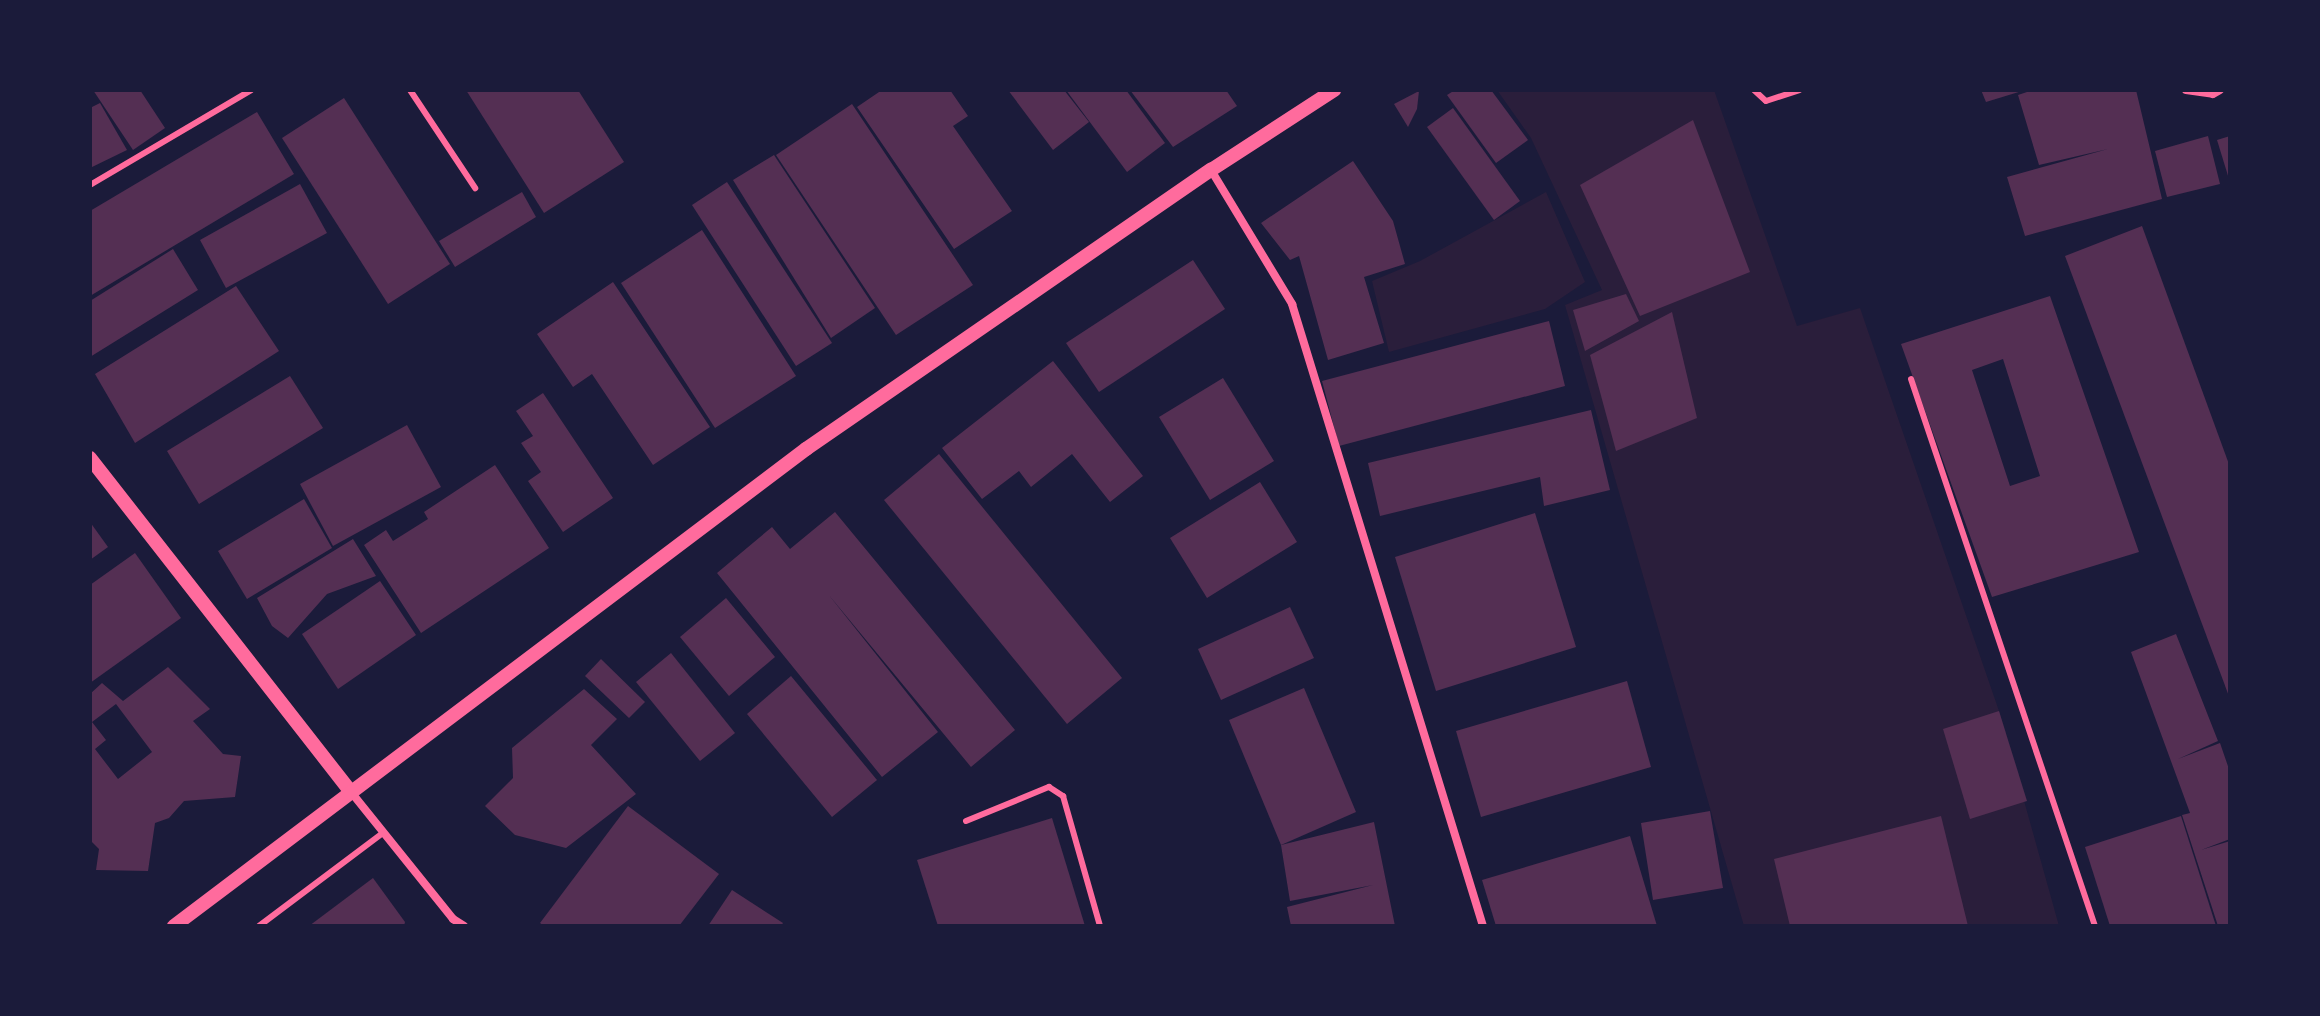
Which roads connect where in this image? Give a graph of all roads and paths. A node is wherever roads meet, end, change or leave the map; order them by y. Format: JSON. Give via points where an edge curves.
{"nodes":[{"id":1,"x":251,"y":90,"type":"edge"},
{"id":2,"x":410,"y":90,"type":"edge"},
{"id":3,"x":1334,"y":90,"type":"edge"},
{"id":4,"x":1754,"y":90,"type":"edge"},
{"id":5,"x":1799,"y":90,"type":"edge"},
{"id":6,"x":2186,"y":90,"type":"edge"},
{"id":7,"x":2220,"y":90,"type":"edge"},
{"id":8,"x":1211,"y":170,"type":"junction"},
{"id":9,"x":90,"y":185,"type":"edge"},
{"id":10,"x":475,"y":188,"type":"dead end"},
{"id":11,"x":1911,"y":379,"type":"dead end"},
{"id":12,"x":90,"y":458,"type":"edge"},
{"id":13,"x":351,"y":792,"type":"junction"},
{"id":14,"x":966,"y":821,"type":"dead end"},
{"id":15,"x":383,"y":833,"type":"junction"},
{"id":16,"x":452,"y":922,"type":"edge"},
{"id":17,"x":174,"y":926,"type":"edge"},
{"id":18,"x":259,"y":926,"type":"edge"},
{"id":19,"x":464,"y":926,"type":"edge"},
{"id":20,"x":1100,"y":926,"type":"edge"},
{"id":21,"x":1483,"y":926,"type":"edge"},
{"id":22,"x":2095,"y":926,"type":"edge"}],
"edges":[{"from":1,"to":9,"type":"lane"},
{"from":2,"to":10,"type":"lane"},
{"from":3,"to":8,"type":"street"},
{"from":4,"to":5,"type":"lane","via":[[1766,101]]},
{"from":6,"to":7,"type":"street"},
{"from":8,"to":13,"type":"street","via":[[806,449]]},
{"from":8,"to":21,"type":"street","via":[[1292,304]]},
{"from":11,"to":22,"type":"lane"},
{"from":12,"to":13,"type":"street"},
{"from":13,"to":15,"type":"street"},
{"from":13,"to":17,"type":"street"},
{"from":14,"to":20,"type":"lane","via":[[1049,787],[1063,796]]},
{"from":15,"to":16,"type":"street"},
{"from":15,"to":18,"type":"lane"},
{"from":16,"to":19,"type":"street"}]}
